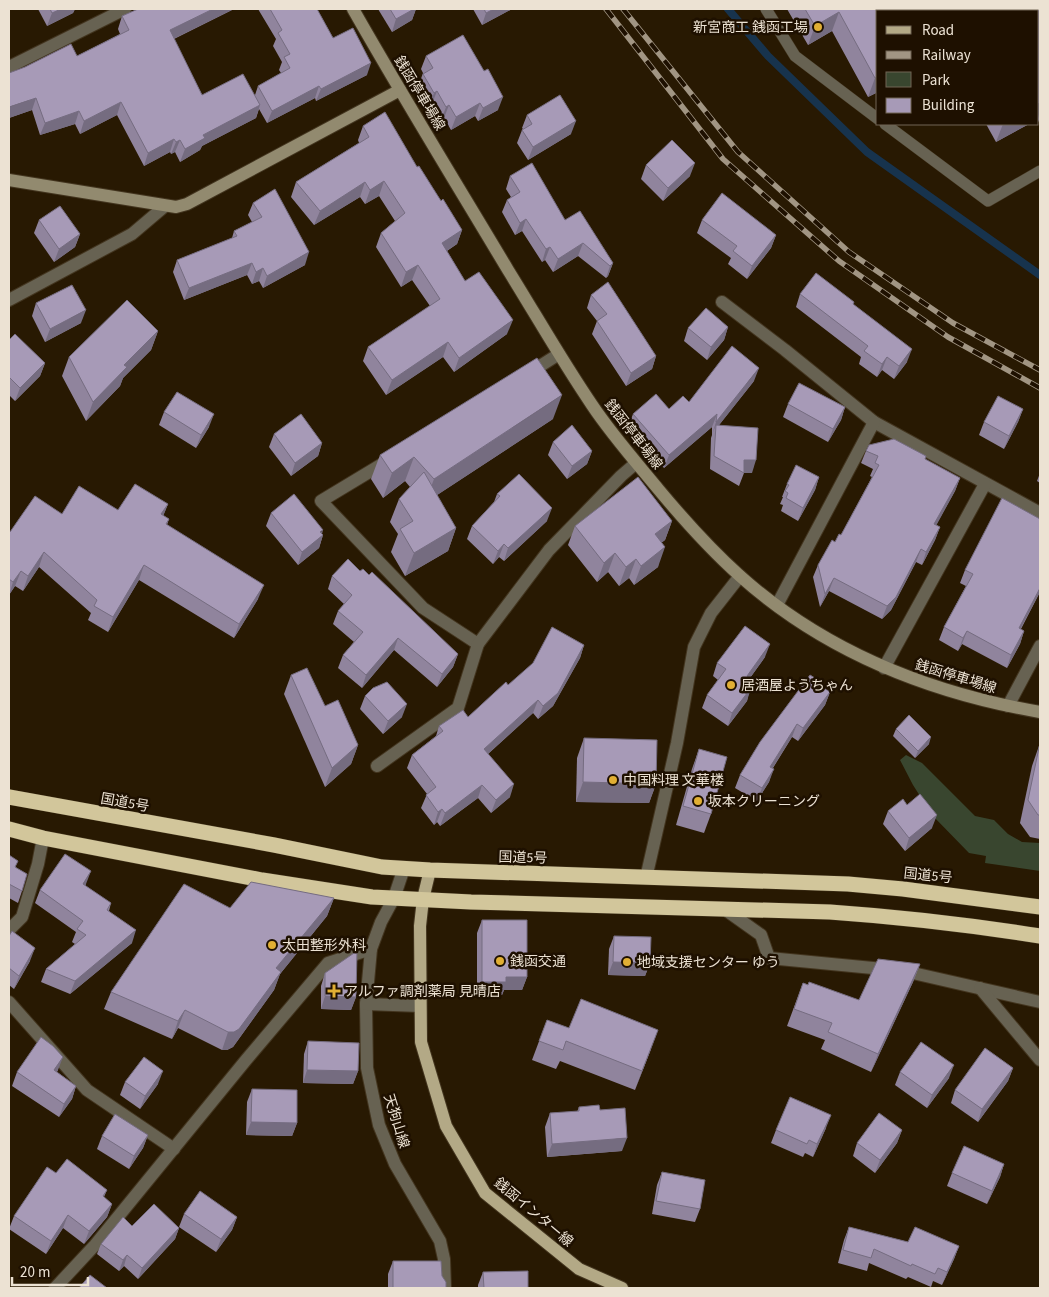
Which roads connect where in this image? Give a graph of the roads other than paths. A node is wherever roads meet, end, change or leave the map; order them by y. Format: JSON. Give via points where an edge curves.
{"nodes":[{"id":1,"x":125,"y":9,"type":"edge"},
{"id":2,"x":353,"y":9,"type":"edge"},
{"id":3,"x":766,"y":9,"type":"edge"},
{"id":4,"x":9,"y":67,"type":"edge"},
{"id":5,"x":400,"y":90,"type":"junction"},
{"id":6,"x":876,"y":117,"type":"edge"},
{"id":7,"x":886,"y":125,"type":"edge"},
{"id":8,"x":1040,"y":171,"type":"edge"},
{"id":9,"x":9,"y":180,"type":"edge"},
{"id":10,"x":165,"y":206,"type":"junction"},
{"id":11,"x":9,"y":300,"type":"edge"},
{"id":12,"x":722,"y":302,"type":"dead end"},
{"id":13,"x":560,"y":354,"type":"junction"},
{"id":14,"x":521,"y":378,"type":"edge"},
{"id":15,"x":874,"y":422,"type":"junction"},
{"id":16,"x":396,"y":455,"type":"edge"},
{"id":17,"x":636,"y":462,"type":"junction"},
{"id":18,"x":985,"y":484,"type":"junction"},
{"id":19,"x":1040,"y":513,"type":"edge"},
{"id":20,"x":740,"y":576,"type":"junction"},
{"id":21,"x":777,"y":605,"type":"junction"},
{"id":22,"x":478,"y":644,"type":"junction"},
{"id":23,"x":1040,"y":646,"type":"edge"},
{"id":24,"x":884,"y":668,"type":"junction"},
{"id":25,"x":1008,"y":706,"type":"junction"},
{"id":26,"x":1040,"y":712,"type":"edge"},
{"id":27,"x":378,"y":766,"type":"dead end"},
{"id":28,"x":9,"y":797,"type":"edge"},
{"id":29,"x":9,"y":829,"type":"edge"},
{"id":30,"x":43,"y":838,"type":"junction"},
{"id":31,"x":404,"y":868,"type":"junction"},
{"id":32,"x":430,"y":870,"type":"junction"},
{"id":33,"x":646,"y":878,"type":"junction"},
{"id":34,"x":394,"y":898,"type":"junction"},
{"id":35,"x":423,"y":899,"type":"junction"},
{"id":36,"x":1040,"y":907,"type":"edge"},
{"id":37,"x":723,"y":908,"type":"junction"},
{"id":38,"x":9,"y":930,"type":"edge"},
{"id":39,"x":1040,"y":936,"type":"edge"},
{"id":40,"x":371,"y":949,"type":"junction"},
{"id":41,"x":980,"y":988,"type":"junction"},
{"id":42,"x":9,"y":1002,"type":"edge"},
{"id":43,"x":1040,"y":1002,"type":"edge"},
{"id":44,"x":366,"y":1004,"type":"junction"},
{"id":45,"x":420,"y":1006,"type":"junction"},
{"id":46,"x":1040,"y":1060,"type":"edge"},
{"id":47,"x":174,"y":1149,"type":"junction"},
{"id":48,"x":55,"y":1288,"type":"edge"},
{"id":49,"x":445,"y":1288,"type":"edge"},
{"id":50,"x":622,"y":1288,"type":"edge"}],
"edges":[{"from":1,"to":4,"type":"street"},
{"from":2,"to":5,"type":"main road","name":"銭函停車場線"},
{"from":3,"to":6,"type":"lane","via":[[795,56]]},
{"from":5,"to":10,"type":"main road","via":[[186,204]]},
{"from":5,"to":13,"type":"main road","name":"銭函停車場線"},
{"from":7,"to":8,"type":"lane","via":[[988,201]]},
{"from":9,"to":10,"type":"main road"},
{"from":10,"to":11,"type":"street","via":[[132,234]]},
{"from":12,"to":15,"type":"street"},
{"from":13,"to":14,"type":"street"},
{"from":13,"to":17,"type":"main road","name":"銭函停車場線","via":[[601,418]]},
{"from":15,"to":18,"type":"street"},
{"from":15,"to":21,"type":"street"},
{"from":16,"to":22,"type":"street","via":[[322,501],[423,608]]},
{"from":17,"to":20,"type":"main road","name":"銭函停車場線","via":[[709,547]]},
{"from":17,"to":22,"type":"street","via":[[549,550]]},
{"from":18,"to":19,"type":"street"},
{"from":18,"to":24,"type":"street"},
{"from":20,"to":21,"type":"main road","name":"銭函停車場線"},
{"from":20,"to":33,"type":"street","via":[[712,613],[694,647],[677,743]]},
{"from":21,"to":24,"type":"main road","name":"銭函停車場線","via":[[823,636]]},
{"from":22,"to":27,"type":"street","via":[[458,708]]},
{"from":23,"to":25,"type":"street"},
{"from":24,"to":25,"type":"main road","name":"銭函停車場線","via":[[966,697]]},
{"from":25,"to":26,"type":"main road","name":"銭函停車場線"},
{"from":28,"to":31,"type":"highway","name":"国道5号","via":[[382,867]]},
{"from":29,"to":30,"type":"highway"},
{"from":30,"to":34,"type":"highway","via":[[262,880]]},
{"from":30,"to":38,"type":"street","via":[[22,917]]},
{"from":31,"to":32,"type":"highway","name":"国道5号"},
{"from":31,"to":34,"type":"street","name":"天狗山線"},
{"from":32,"to":33,"type":"highway","name":"国道5号"},
{"from":32,"to":35,"type":"main road","name":"銭函インター線"},
{"from":33,"to":36,"type":"highway","name":"国道5号","via":[[857,885]]},
{"from":34,"to":35,"type":"highway"},
{"from":34,"to":40,"type":"street","name":"天狗山線"},
{"from":35,"to":37,"type":"highway"},
{"from":35,"to":45,"type":"main road","name":"銭函インター線"},
{"from":37,"to":39,"type":"highway","via":[[888,916]]},
{"from":37,"to":41,"type":"street","via":[[761,935],[769,958],[904,971]]},
{"from":40,"to":44,"type":"street","name":"天狗山線"},
{"from":40,"to":47,"type":"street","via":[[328,963]]},
{"from":41,"to":43,"type":"street"},
{"from":41,"to":46,"type":"street"},
{"from":42,"to":47,"type":"street","via":[[88,1090]]},
{"from":44,"to":45,"type":"street"},
{"from":44,"to":49,"type":"street","name":"天狗山線","via":[[367,1068],[379,1125],[395,1164],[440,1241]]},
{"from":45,"to":50,"type":"main road","name":"銭函インター線","via":[[421,1042],[446,1126],[485,1193],[579,1268]]},
{"from":47,"to":48,"type":"street"}]}
